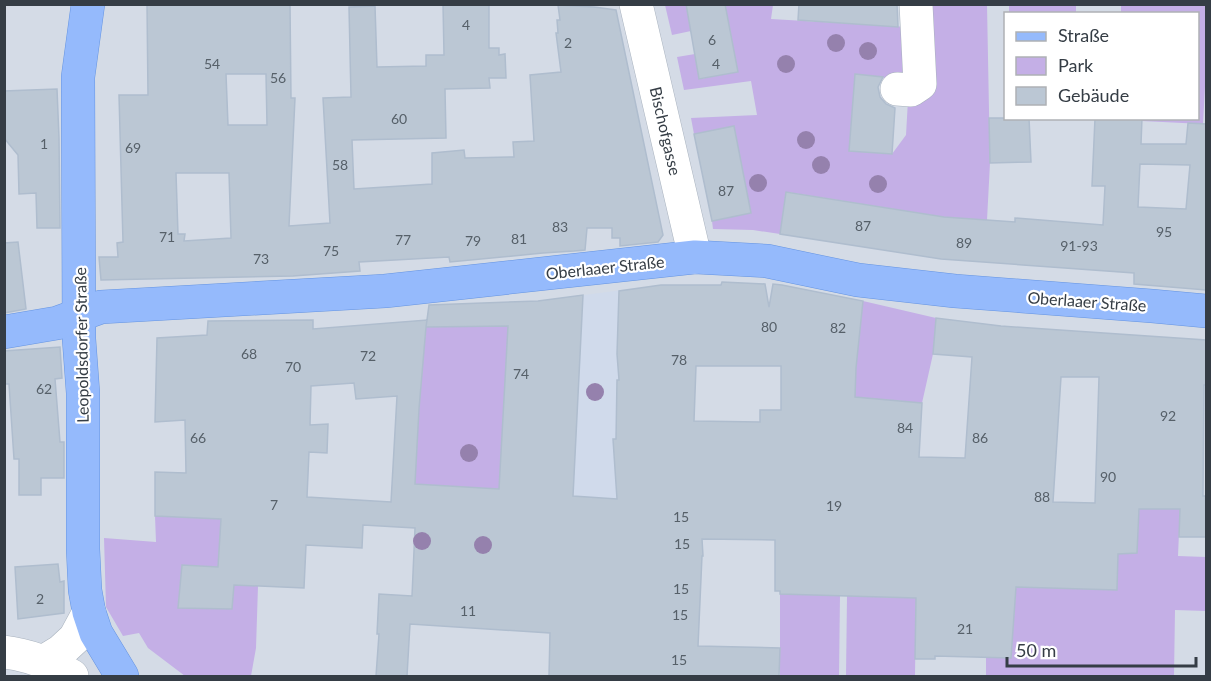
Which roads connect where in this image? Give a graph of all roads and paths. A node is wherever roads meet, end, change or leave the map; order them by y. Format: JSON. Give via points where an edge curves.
{"nodes":[{"id":1,"x":88,"y":4,"type":"edge"},
{"id":2,"x":636,"y":4,"type":"edge"},
{"id":3,"x":916,"y":4,"type":"edge"},
{"id":4,"x":897,"y":89,"type":"dead end"},
{"id":5,"x":695,"y":257,"type":"junction"},
{"id":6,"x":1206,"y":311,"type":"edge"},
{"id":7,"x":79,"y":315,"type":"junction"},
{"id":8,"x":4,"y":332,"type":"edge"},
{"id":9,"x":89,"y":612,"type":"junction"},
{"id":10,"x":4,"y":652,"type":"edge"},
{"id":11,"x":43,"y":662,"type":"junction"},
{"id":12,"x":72,"y":676,"type":"edge"},
{"id":13,"x":122,"y":676,"type":"edge"}],
"edges":[{"from":1,"to":7,"type":"main road","name":"Leopoldsdorfer Straße","via":[[78,71]]},
{"from":2,"to":5,"type":"street","name":"Bischofgasse"},
{"from":3,"to":4,"type":"street","via":[[920,84],[911,90]]},
{"from":5,"to":6,"type":"main road","name":"Oberlaaer Straße","via":[[767,261],[858,280],[955,291]]},
{"from":5,"to":7,"type":"main road","name":"Oberlaaer Straße","via":[[385,291],[101,307]]},
{"from":7,"to":8,"type":"main road","name":"Oberlaaer Straße"},
{"from":7,"to":9,"type":"main road","name":"Leopoldsdorfer Straße","via":[[83,549]]},
{"from":9,"to":11,"type":"street","via":[[75,638]]},
{"from":9,"to":13,"type":"main road","name":"Leopoldsdorfer Straße","via":[[96,633]]},
{"from":10,"to":11,"type":"street"},
{"from":11,"to":12,"type":"street"}]}
